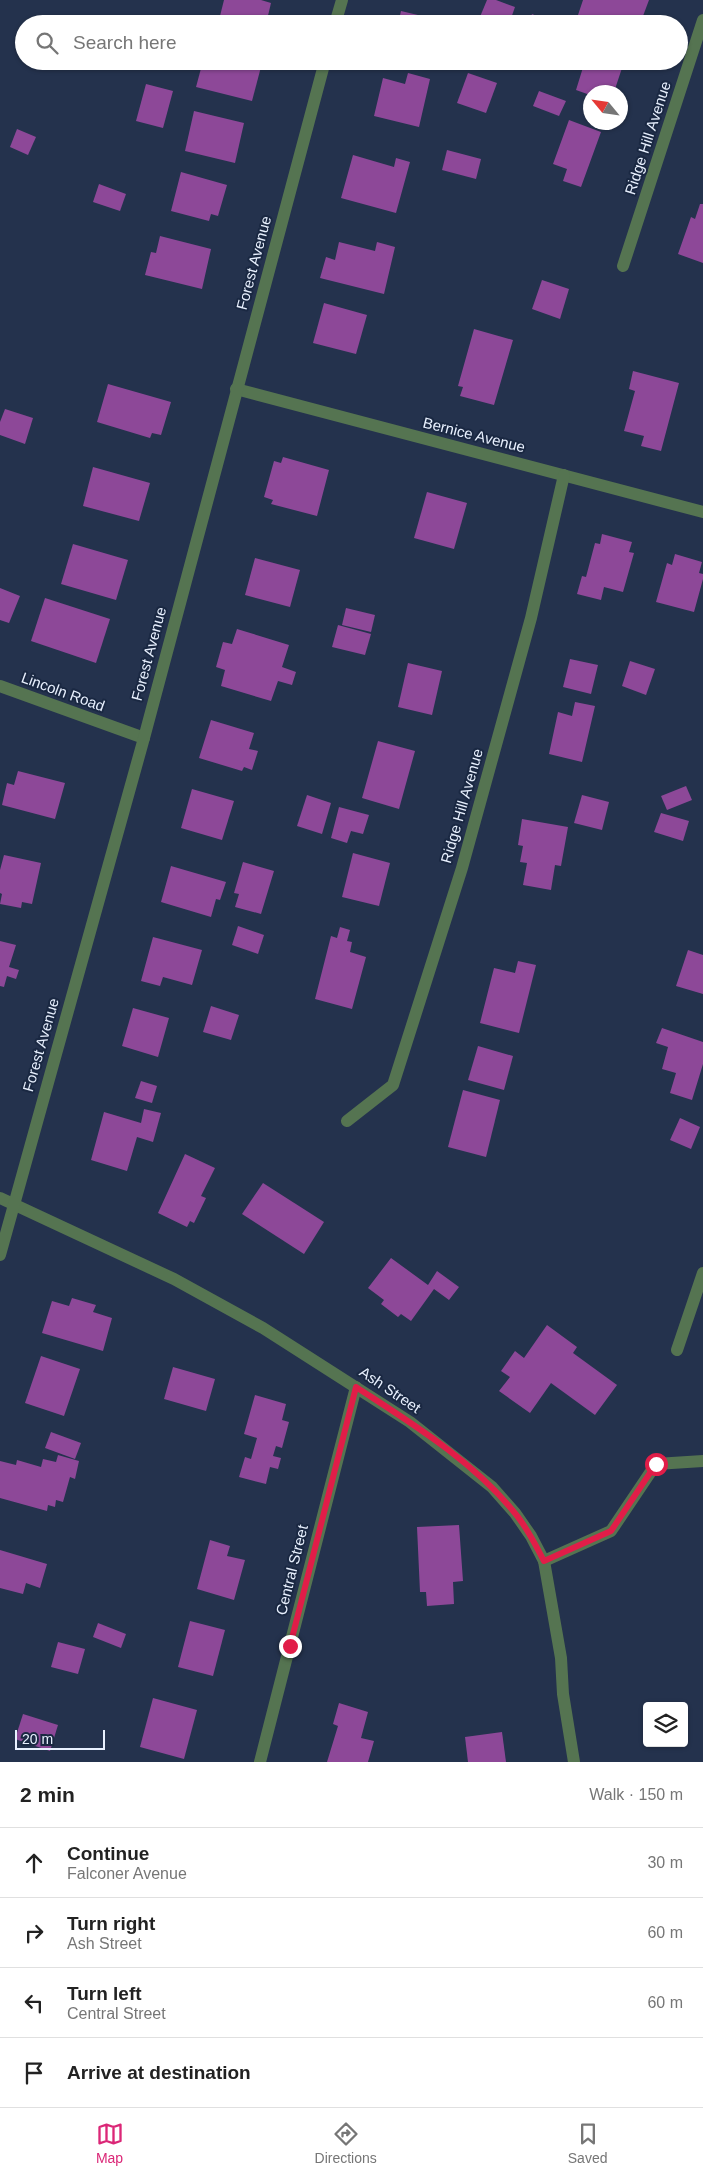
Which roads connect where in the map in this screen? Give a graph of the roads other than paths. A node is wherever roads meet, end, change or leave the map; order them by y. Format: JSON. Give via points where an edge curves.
{"nodes":[{"id":1,"x":342,"y":0,"type":"edge"},
{"id":2,"x":338,"y":15,"type":"edge"},
{"id":3,"x":703,"y":20,"type":"edge"},
{"id":4,"x":688,"y":67,"type":"edge"},
{"id":5,"x":323,"y":70,"type":"edge"},
{"id":6,"x":687,"y":70,"type":"edge"},
{"id":7,"x":624,"y":266,"type":"dead end"},
{"id":8,"x":236,"y":389,"type":"junction"},
{"id":9,"x":564,"y":475,"type":"junction"},
{"id":10,"x":703,"y":512,"type":"edge"},
{"id":11,"x":0,"y":686,"type":"edge"},
{"id":12,"x":144,"y":738,"type":"junction"},
{"id":13,"x":347,"y":1121,"type":"dead end"},
{"id":14,"x":0,"y":1198,"type":"edge"},
{"id":15,"x":13,"y":1204,"type":"junction"},
{"id":16,"x":0,"y":1255,"type":"edge"},
{"id":17,"x":703,"y":1273,"type":"edge"},
{"id":18,"x":677,"y":1350,"type":"dead end"},
{"id":19,"x":356,"y":1387,"type":"junction"},
{"id":20,"x":703,"y":1461,"type":"edge"},
{"id":21,"x":544,"y":1561,"type":"junction"},
{"id":22,"x":260,"y":1762,"type":"edge"},
{"id":23,"x":574,"y":1762,"type":"edge"}],
"edges":[{"from":1,"to":2,"type":"street"},
{"from":3,"to":4,"type":"street","name":"Ridge Hill Avenue"},
{"from":5,"to":8,"type":"street","name":"Forest Avenue"},
{"from":6,"to":7,"type":"street","name":"Ridge Hill Avenue"},
{"from":8,"to":9,"type":"street","name":"Bernice Avenue"},
{"from":8,"to":12,"type":"street","name":"Forest Avenue"},
{"from":9,"to":10,"type":"street","name":"Bernice Avenue"},
{"from":9,"to":13,"type":"street","name":"Ridge Hill Avenue","via":[[531,618],[462,868],[393,1085]]},
{"from":11,"to":12,"type":"street","name":"Lincoln Road"},
{"from":12,"to":15,"type":"street","name":"Forest Avenue"},
{"from":14,"to":15,"type":"street","name":"Ash Street"},
{"from":15,"to":16,"type":"street","name":"Forest Avenue"},
{"from":15,"to":19,"type":"street","name":"Ash Street","via":[[216,1301]]},
{"from":17,"to":18,"type":"street"},
{"from":19,"to":21,"type":"street","name":"Ash Street","via":[[410,1422],[492,1487],[515,1513]]},
{"from":19,"to":22,"type":"street","name":"Central Street"},
{"from":20,"to":21,"type":"street","via":[[656,1464],[611,1531]]},
{"from":21,"to":23,"type":"street","name":"Ash Street"}]}
